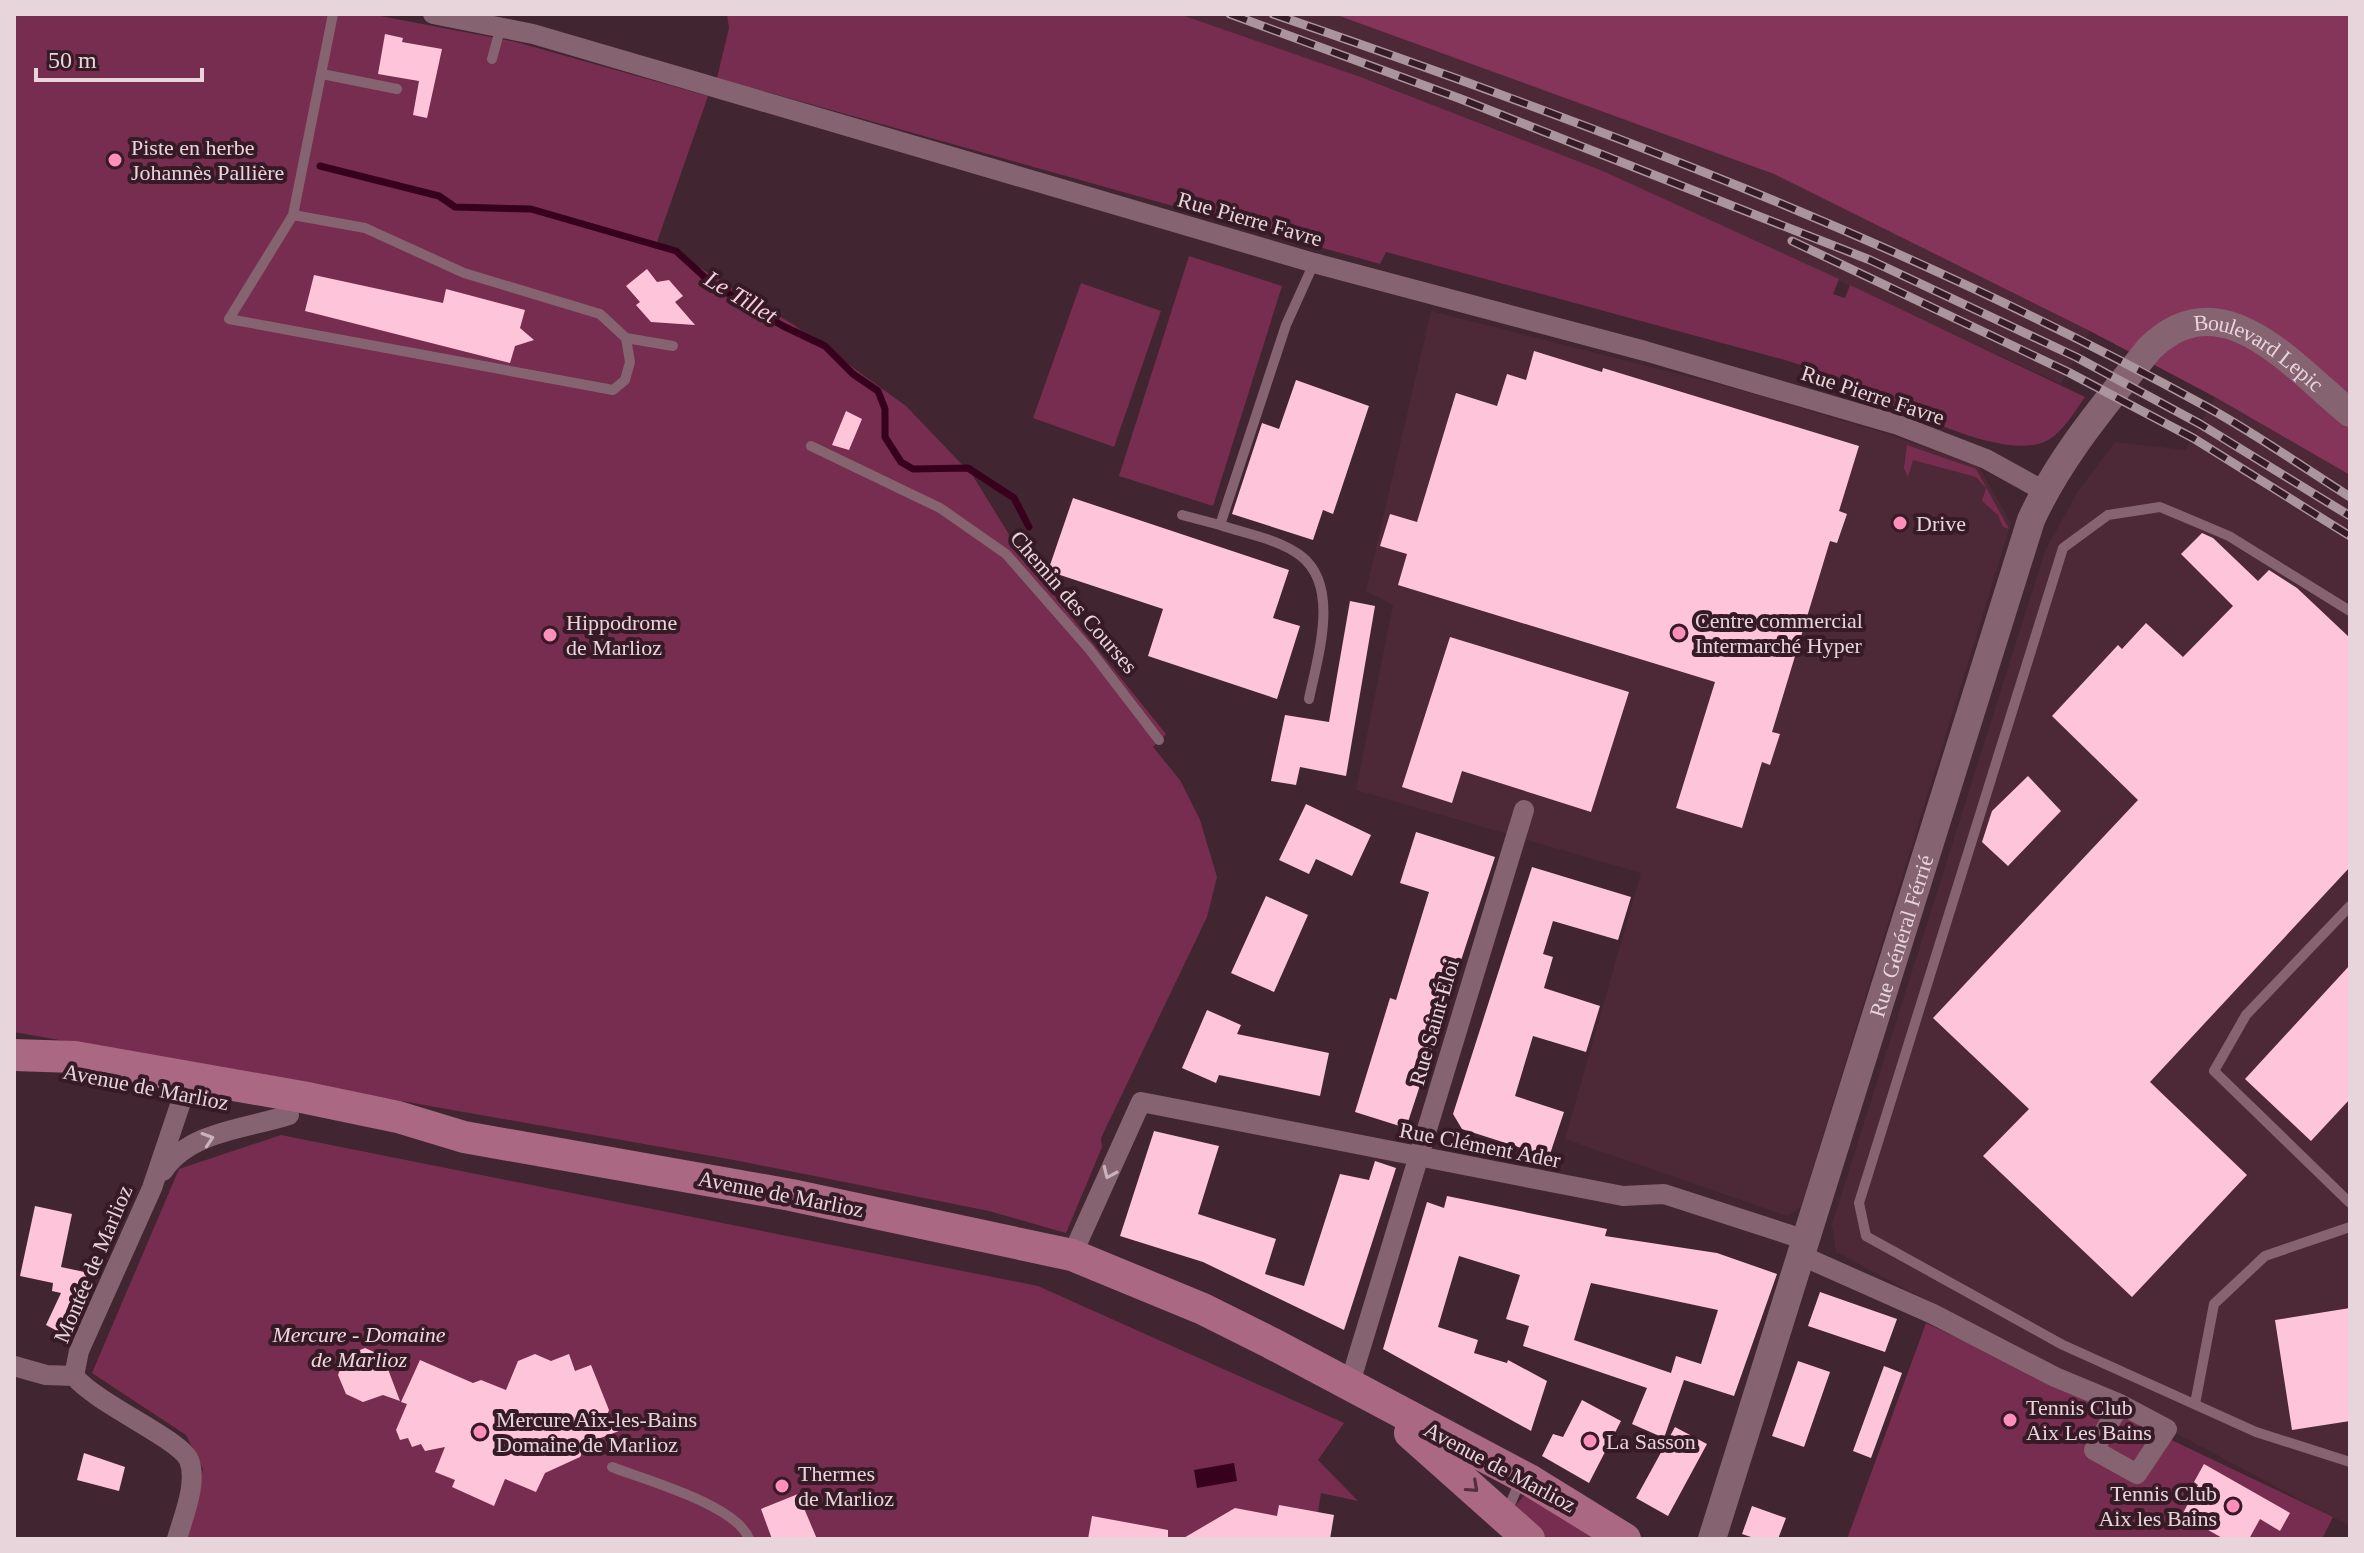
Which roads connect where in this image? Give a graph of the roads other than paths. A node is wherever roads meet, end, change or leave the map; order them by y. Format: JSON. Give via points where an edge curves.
{"nodes":[{"id":1,"x":333,"y":14,"type":"edge"},
{"id":2,"x":433,"y":14,"type":"edge"},
{"id":3,"x":501,"y":26,"type":"junction"},
{"id":4,"x":492,"y":59,"type":"dead end"},
{"id":5,"x":322,"y":74,"type":"junction"},
{"id":6,"x":397,"y":89,"type":"dead end"},
{"id":7,"x":293,"y":215,"type":"junction"},
{"id":8,"x":1314,"y":263,"type":"junction"},
{"id":9,"x":626,"y":338,"type":"junction"},
{"id":10,"x":673,"y":346,"type":"dead end"},
{"id":11,"x":2129,"y":375,"type":"joint"},
{"id":12,"x":2350,"y":413,"type":"edge"},
{"id":13,"x":811,"y":446,"type":"dead end"},
{"id":14,"x":2044,"y":491,"type":"junction"},
{"id":15,"x":1182,"y":515,"type":"dead end"},
{"id":16,"x":1220,"y":525,"type":"junction"},
{"id":17,"x":2350,"y":611,"type":"edge"},
{"id":18,"x":1309,"y":699,"type":"dead end"},
{"id":19,"x":1159,"y":740,"type":"dead end"},
{"id":20,"x":1524,"y":810,"type":"dead end"},
{"id":21,"x":2350,"y":906,"type":"edge"},
{"id":22,"x":22,"y":1056,"type":"edge"},
{"id":23,"x":183,"y":1096,"type":"junction"},
{"id":24,"x":296,"y":1106,"type":"junction"},
{"id":25,"x":1419,"y":1158,"type":"junction"},
{"id":26,"x":152,"y":1188,"type":"junction"},
{"id":27,"x":2350,"y":1203,"type":"edge"},
{"id":28,"x":2350,"y":1227,"type":"edge"},
{"id":29,"x":1003,"y":1240,"type":"junction"},
{"id":30,"x":1803,"y":1248,"type":"junction"},
{"id":31,"x":1072,"y":1255,"type":"junction"},
{"id":32,"x":1116,"y":1274,"type":"junction"},
{"id":33,"x":14,"y":1366,"type":"edge"},
{"id":34,"x":74,"y":1376,"type":"junction"},
{"id":35,"x":1360,"y":1392,"type":"junction"},
{"id":36,"x":2120,"y":1404,"type":"dead end"},
{"id":37,"x":2195,"y":1404,"type":"junction"},
{"id":38,"x":2350,"y":1462,"type":"edge"},
{"id":39,"x":612,"y":1467,"type":"dead end"},
{"id":40,"x":1531,"y":1481,"type":"junction"},
{"id":41,"x":1518,"y":1529,"type":"edge"},
{"id":42,"x":1709,"y":1533,"type":"edge"},
{"id":43,"x":177,"y":1539,"type":"edge"},
{"id":44,"x":749,"y":1539,"type":"edge"},
{"id":45,"x":1625,"y":1539,"type":"edge"}],
"edges":[{"from":1,"to":5,"type":"lane"},
{"from":2,"to":3,"type":"street","name":"Rue Pierre Favre"},
{"from":3,"to":4,"type":"lane"},
{"from":3,"to":8,"type":"street","name":"Rue Pierre Favre"},
{"from":5,"to":6,"type":"lane"},
{"from":5,"to":7,"type":"lane"},
{"from":7,"to":9,"type":"lane","via":[[365,228],[464,273],[600,314]]},
{"from":7,"to":9,"type":"lane","via":[[229,319],[613,390],[625,380],[630,362]]},
{"from":8,"to":14,"type":"street","name":"Rue Pierre Favre","via":[[1898,425],[1986,459]]},
{"from":8,"to":16,"type":"lane","via":[[1286,325]]},
{"from":9,"to":10,"type":"lane"},
{"from":11,"to":12,"type":"main road","name":"Boulevard Lepic","via":[[2161,337],[2176,328],[2223,321],[2254,336]]},
{"from":11,"to":14,"type":"main road","name":"Rue Général Férrié"},
{"from":13,"to":19,"type":"lane","name":"Chemin des Courses","via":[[940,508],[1006,554]]},
{"from":14,"to":30,"type":"main road","name":"Rue Général Férrié"},
{"from":15,"to":16,"type":"lane"},
{"from":16,"to":18,"type":"lane","via":[[1289,549],[1311,569],[1323,606]]},
{"from":17,"to":37,"type":"lane","via":[[2229,536],[2160,507],[2108,515],[2063,548],[1859,1203],[1866,1236],[2063,1345]]},
{"from":20,"to":25,"type":"street","name":"Rue Saint-Éloi"},
{"from":21,"to":27,"type":"lane","via":[[2246,1015],[2214,1071]]},
{"from":22,"to":23,"type":"main road","name":"Avenue de Marlioz","via":[[66,1075]]},
{"from":22,"to":24,"type":"main road","name":"Avenue de Marlioz","via":[[75,1057]]},
{"from":23,"to":24,"type":"main road","name":"Avenue de Marlioz"},
{"from":23,"to":26,"type":"street","name":"Montée de Marlioz"},
{"from":26,"to":24,"type":"street","one_way":true,"via":[[175,1153]]},
{"from":24,"to":29,"type":"main road","name":"Avenue de Marlioz","via":[[398,1117],[464,1137],[791,1195]]},
{"from":25,"to":30,"type":"street","name":"Rue Clément Ader","via":[[1623,1196],[1664,1194]]},
{"from":25,"to":31,"type":"street","name":"Rue Clément Ader","one_way":true,"via":[[1141,1102]]},
{"from":25,"to":35,"type":"street","name":"Rue Saint-Éloi"},
{"from":26,"to":34,"type":"street","name":"Montée de Marlioz","via":[[79,1351]]},
{"from":28,"to":37,"type":"lane","via":[[2265,1256],[2214,1304]]},
{"from":29,"to":31,"type":"main road","name":"Avenue de Marlioz"},
{"from":29,"to":32,"type":"main road","name":"Avenue de Marlioz","via":[[1078,1267]]},
{"from":30,"to":36,"type":"street","name":"Rue Clément Ader"},
{"from":30,"to":42,"type":"main road","name":"Rue Général Férrié"},
{"from":31,"to":32,"type":"main road","name":"Avenue de Marlioz"},
{"from":32,"to":35,"type":"main road","name":"Avenue de Marlioz","via":[[1203,1309]]},
{"from":33,"to":34,"type":"street"},
{"from":34,"to":43,"type":"street","name":"Montée de Marlioz","via":[[88,1392],[175,1445],[188,1459],[191,1487]]},
{"from":35,"to":40,"type":"main road","name":"Avenue de Marlioz"},
{"from":35,"to":41,"type":"main road","name":"Avenue de Marlioz","one_way":true},
{"from":37,"to":38,"type":"lane","via":[[2256,1432]]},
{"from":39,"to":44,"type":"lane","via":[[721,1510]]},
{"from":40,"to":41,"type":"lane","via":[[1517,1488],[1509,1501]]},
{"from":40,"to":45,"type":"main road","name":"Avenue de Marlioz"}]}
